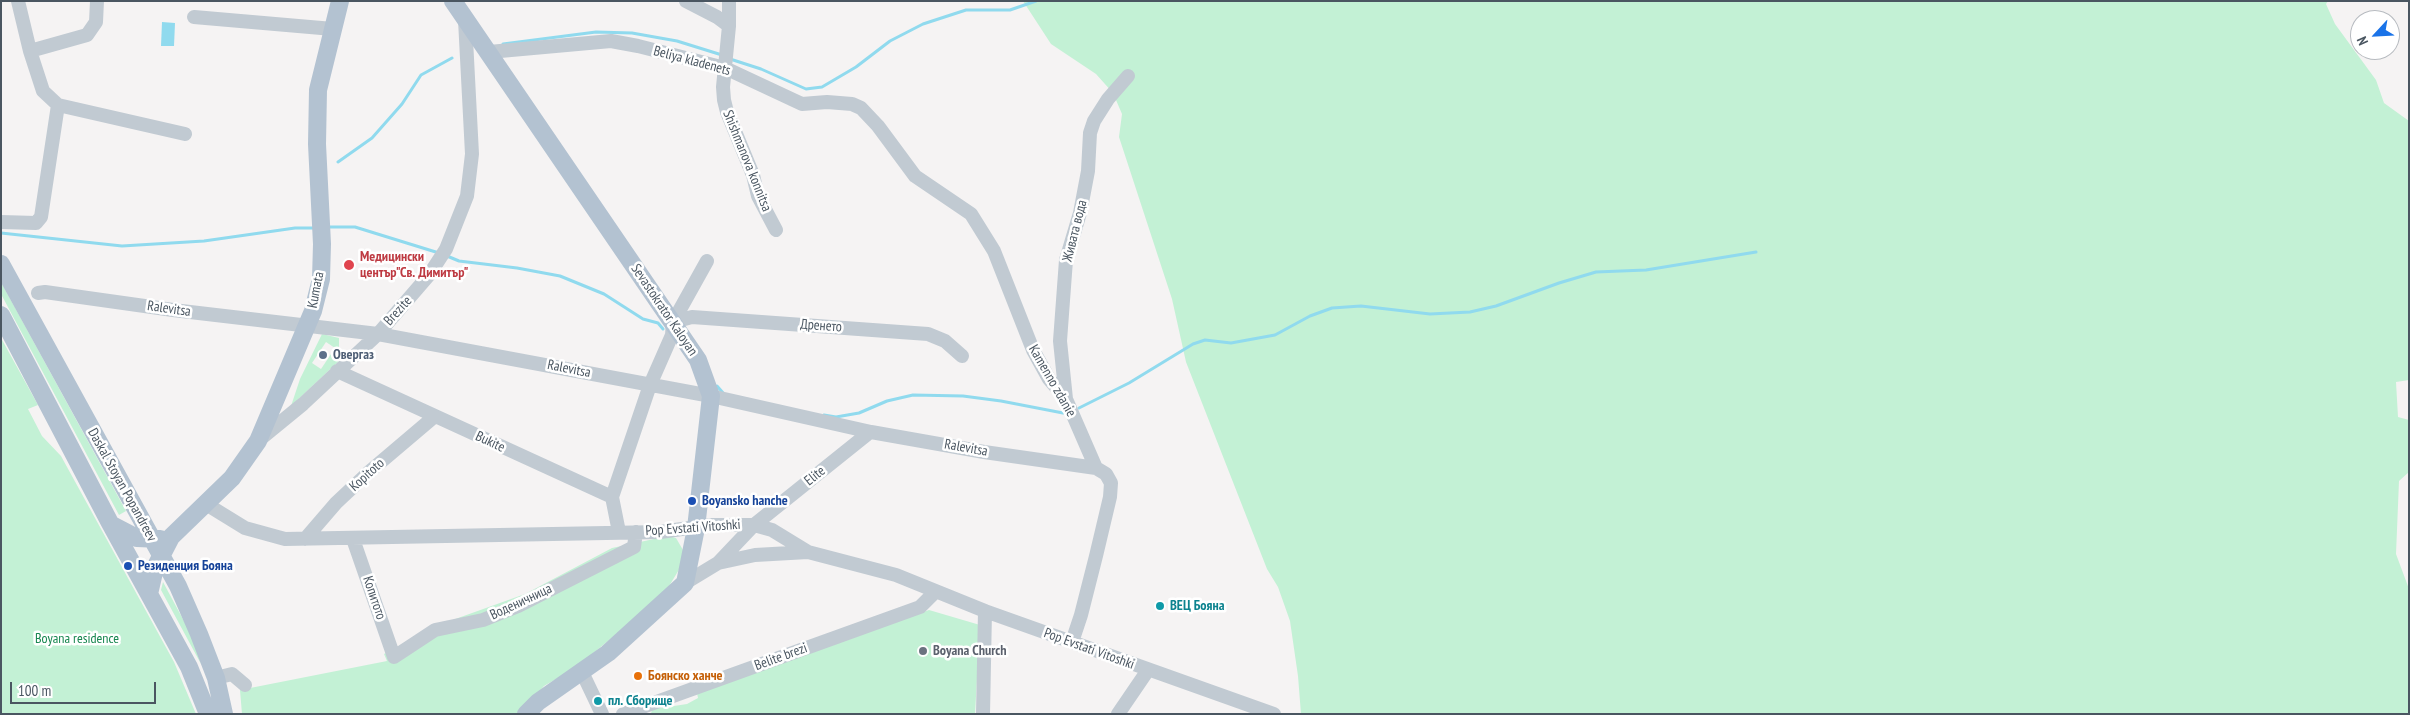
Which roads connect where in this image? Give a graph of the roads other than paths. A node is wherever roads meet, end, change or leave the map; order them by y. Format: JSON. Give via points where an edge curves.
{"nodes":[{"id":1,"x":18,"y":1,"type":"edge"},
{"id":2,"x":97,"y":1,"type":"edge"},
{"id":3,"x":453,"y":1,"type":"edge"},
{"id":4,"x":686,"y":1,"type":"edge"},
{"id":5,"x":729,"y":1,"type":"edge"},
{"id":6,"x":338,"y":4,"type":"edge"},
{"id":7,"x":194,"y":17,"type":"dead end"},
{"id":8,"x":465,"y":20,"type":"junction"},
{"id":9,"x":730,"y":26,"type":"junction"},
{"id":10,"x":333,"y":29,"type":"junction"},
{"id":11,"x":32,"y":50,"type":"junction"},
{"id":12,"x":489,"y":52,"type":"junction"},
{"id":13,"x":725,"y":68,"type":"junction"},
{"id":14,"x":1128,"y":76,"type":"dead end"},
{"id":15,"x":58,"y":105,"type":"junction"},
{"id":16,"x":185,"y":134,"type":"dead end"},
{"id":17,"x":915,"y":176,"type":"joint"},
{"id":18,"x":1,"y":222,"type":"edge"},
{"id":19,"x":776,"y":230,"type":"dead end"},
{"id":20,"x":707,"y":261,"type":"dead end"},
{"id":21,"x":1,"y":264,"type":"edge"},
{"id":22,"x":38,"y":293,"type":"dead end"},
{"id":23,"x":1,"y":315,"type":"edge"},
{"id":24,"x":673,"y":322,"type":"junction"},
{"id":25,"x":308,"y":326,"type":"junction"},
{"id":26,"x":378,"y":334,"type":"junction"},
{"id":27,"x":962,"y":356,"type":"dead end"},
{"id":28,"x":337,"y":371,"type":"junction"},
{"id":29,"x":650,"y":385,"type":"junction"},
{"id":30,"x":711,"y":396,"type":"junction"},
{"id":31,"x":1066,"y":398,"type":"junction"},
{"id":32,"x":434,"y":416,"type":"junction"},
{"id":33,"x":870,"y":432,"type":"junction"},
{"id":34,"x":258,"y":442,"type":"junction"},
{"id":35,"x":1096,"y":468,"type":"junction"},
{"id":36,"x":612,"y":497,"type":"junction"},
{"id":37,"x":206,"y":504,"type":"junction"},
{"id":38,"x":112,"y":525,"type":"junction"},
{"id":39,"x":754,"y":525,"type":"junction"},
{"id":40,"x":696,"y":528,"type":"junction"},
{"id":41,"x":619,"y":532,"type":"junction"},
{"id":42,"x":636,"y":532,"type":"junction"},
{"id":43,"x":305,"y":539,"type":"junction"},
{"id":44,"x":353,"y":539,"type":"junction"},
{"id":45,"x":157,"y":547,"type":"junction"},
{"id":46,"x":808,"y":552,"type":"junction"},
{"id":47,"x":718,"y":563,"type":"junction"},
{"id":48,"x":685,"y":583,"type":"junction"},
{"id":49,"x":935,"y":592,"type":"junction"},
{"id":50,"x":149,"y":594,"type":"junction"},
{"id":51,"x":985,"y":611,"type":"junction"},
{"id":52,"x":1072,"y":642,"type":"junction"},
{"id":53,"x":394,"y":657,"type":"joint"},
{"id":54,"x":581,"y":670,"type":"junction"},
{"id":55,"x":1148,"y":670,"type":"junction"},
{"id":56,"x":216,"y":678,"type":"junction"},
{"id":57,"x":245,"y":685,"type":"dead end"},
{"id":58,"x":208,"y":714,"type":"edge"},
{"id":59,"x":224,"y":714,"type":"edge"},
{"id":60,"x":526,"y":714,"type":"edge"},
{"id":61,"x":602,"y":714,"type":"edge"},
{"id":62,"x":623,"y":714,"type":"edge"},
{"id":63,"x":983,"y":714,"type":"edge"},
{"id":64,"x":1118,"y":714,"type":"edge"},
{"id":65,"x":1274,"y":714,"type":"edge"}],
"edges":[{"from":1,"to":11,"type":"street"},
{"from":2,"to":11,"type":"street","via":[[96,22],[87,36]]},
{"from":3,"to":8,"type":"main road","name":"Sevastokrator Kaloyan"},
{"from":4,"to":9,"type":"street"},
{"from":5,"to":9,"type":"street","name":"Shishmanova konnitsa"},
{"from":6,"to":10,"type":"main road","name":"Kumata"},
{"from":7,"to":10,"type":"street"},
{"from":8,"to":12,"type":"main road","name":"Sevastokrator Kaloyan"},
{"from":8,"to":26,"type":"street","name":"Brezite","via":[[472,154],[467,196],[443,254]]},
{"from":9,"to":13,"type":"street","name":"Shishmanova konnitsa"},
{"from":10,"to":25,"type":"main road","name":"Kumata","via":[[318,90],[321,279]]},
{"from":11,"to":15,"type":"street","via":[[43,91]]},
{"from":12,"to":13,"type":"street","name":"Beliya kladenets","via":[[611,41]]},
{"from":12,"to":24,"type":"main road","name":"Sevastokrator Kaloyan"},
{"from":13,"to":17,"type":"street","name":"Beliya kladenets","via":[[802,104],[835,102],[861,108],[898,150]]},
{"from":13,"to":19,"type":"street","name":"Shishmanova konnitsa","via":[[726,112],[753,175],[758,196]]},
{"from":14,"to":31,"type":"street","name":"Живата вода","via":[[1108,99],[1090,133],[1082,205],[1066,260],[1060,341]]},
{"from":15,"to":16,"type":"street"},
{"from":15,"to":18,"type":"street","via":[[41,217],[36,223]]},
{"from":17,"to":31,"type":"street","name":"Kamenno zdanie","via":[[971,214],[982,229],[1034,350],[1049,379]]},
{"from":20,"to":24,"type":"street"},
{"from":21,"to":45,"type":"main road","name":"Daskal Stoyan Popandreev"},
{"from":22,"to":25,"type":"street","name":"Ralevitsa"},
{"from":23,"to":38,"type":"main road","name":"Daskal Stoyan Popandreev"},
{"from":24,"to":27,"type":"street","name":"Дренето","via":[[692,317],[928,334],[946,340]]},
{"from":24,"to":29,"type":"street","via":[[672,336]]},
{"from":24,"to":30,"type":"main road","name":"Sevastokrator Kaloyan","via":[[698,360]]},
{"from":25,"to":26,"type":"street","name":"Ralevitsa"},
{"from":25,"to":34,"type":"main road","name":"Kumata"},
{"from":26,"to":28,"type":"street","name":"Brezite"},
{"from":26,"to":29,"type":"street","name":"Ralevitsa"},
{"from":28,"to":32,"type":"street","name":"Bukite"},
{"from":28,"to":34,"type":"street","name":"Brezite"},
{"from":29,"to":30,"type":"street","name":"Ralevitsa"},
{"from":29,"to":36,"type":"street"},
{"from":30,"to":33,"type":"street","name":"Ralevitsa"},
{"from":30,"to":40,"type":"main road","name":"Sevastokrator Kaloyan"},
{"from":31,"to":35,"type":"street","name":"Kamenno zdanie"},
{"from":32,"to":36,"type":"street","name":"Bukite"},
{"from":32,"to":43,"type":"street","name":"Kopitoto","via":[[336,503]]},
{"from":33,"to":35,"type":"street","name":"Ralevitsa"},
{"from":33,"to":39,"type":"street","name":"Elite"},
{"from":34,"to":37,"type":"main road","name":"Kumata","via":[[232,478]]},
{"from":35,"to":52,"type":"street","name":"Kamenno zdanie","via":[[1106,474],[1111,486]]},
{"from":36,"to":41,"type":"street"},
{"from":37,"to":43,"type":"street","name":"Pop Evstati Vitoshki","via":[[244,528],[285,539]]},
{"from":37,"to":45,"type":"main road","name":"Kumata"},
{"from":38,"to":45,"type":"main road"},
{"from":38,"to":50,"type":"main road","name":"Daskal Stoyan Popandreev"},
{"from":39,"to":40,"type":"street","name":"Pop Evstati Vitoshki"},
{"from":39,"to":46,"type":"street","name":"Pop Evstati Vitoshki","via":[[772,530]]},
{"from":39,"to":47,"type":"street","name":"Elite"},
{"from":40,"to":42,"type":"street","name":"Pop Evstati Vitoshki"},
{"from":40,"to":48,"type":"main road","name":"Sevastokrator Kaloyan"},
{"from":41,"to":42,"type":"street","name":"Pop Evstati Vitoshki"},
{"from":41,"to":44,"type":"street","name":"Pop Evstati Vitoshki"},
{"from":42,"to":53,"type":"street","name":"Воденичница","via":[[634,547],[518,606],[482,620],[435,630]]},
{"from":43,"to":44,"type":"street","name":"Pop Evstati Vitoshki"},
{"from":44,"to":53,"type":"street","name":"Копитото"},
{"from":45,"to":50,"type":"main road"},
{"from":45,"to":56,"type":"main road","name":"Daskal Stoyan Popandreev","via":[[199,634]]},
{"from":46,"to":47,"type":"street","via":[[755,555]]},
{"from":46,"to":49,"type":"street","name":"Pop Evstati Vitoshki","via":[[896,575]]},
{"from":47,"to":48,"type":"street"},
{"from":48,"to":54,"type":"main road","via":[[608,653]]},
{"from":49,"to":51,"type":"street","name":"Pop Evstati Vitoshki"},
{"from":49,"to":62,"type":"street","name":"Belite brezi","via":[[920,607]]},
{"from":50,"to":58,"type":"main road","name":"Daskal Stoyan Popandreev","via":[[189,667]]},
{"from":51,"to":52,"type":"street","name":"Pop Evstati Vitoshki"},
{"from":51,"to":63,"type":"street"},
{"from":52,"to":55,"type":"street","name":"Pop Evstati Vitoshki"},
{"from":54,"to":60,"type":"main road"},
{"from":54,"to":61,"type":"street"},
{"from":55,"to":64,"type":"street"},
{"from":55,"to":65,"type":"street","name":"Pop Evstati Vitoshki"},
{"from":56,"to":57,"type":"street","via":[[232,674]]},
{"from":56,"to":59,"type":"main road","name":"Daskal Stoyan Popandreev"}]}
